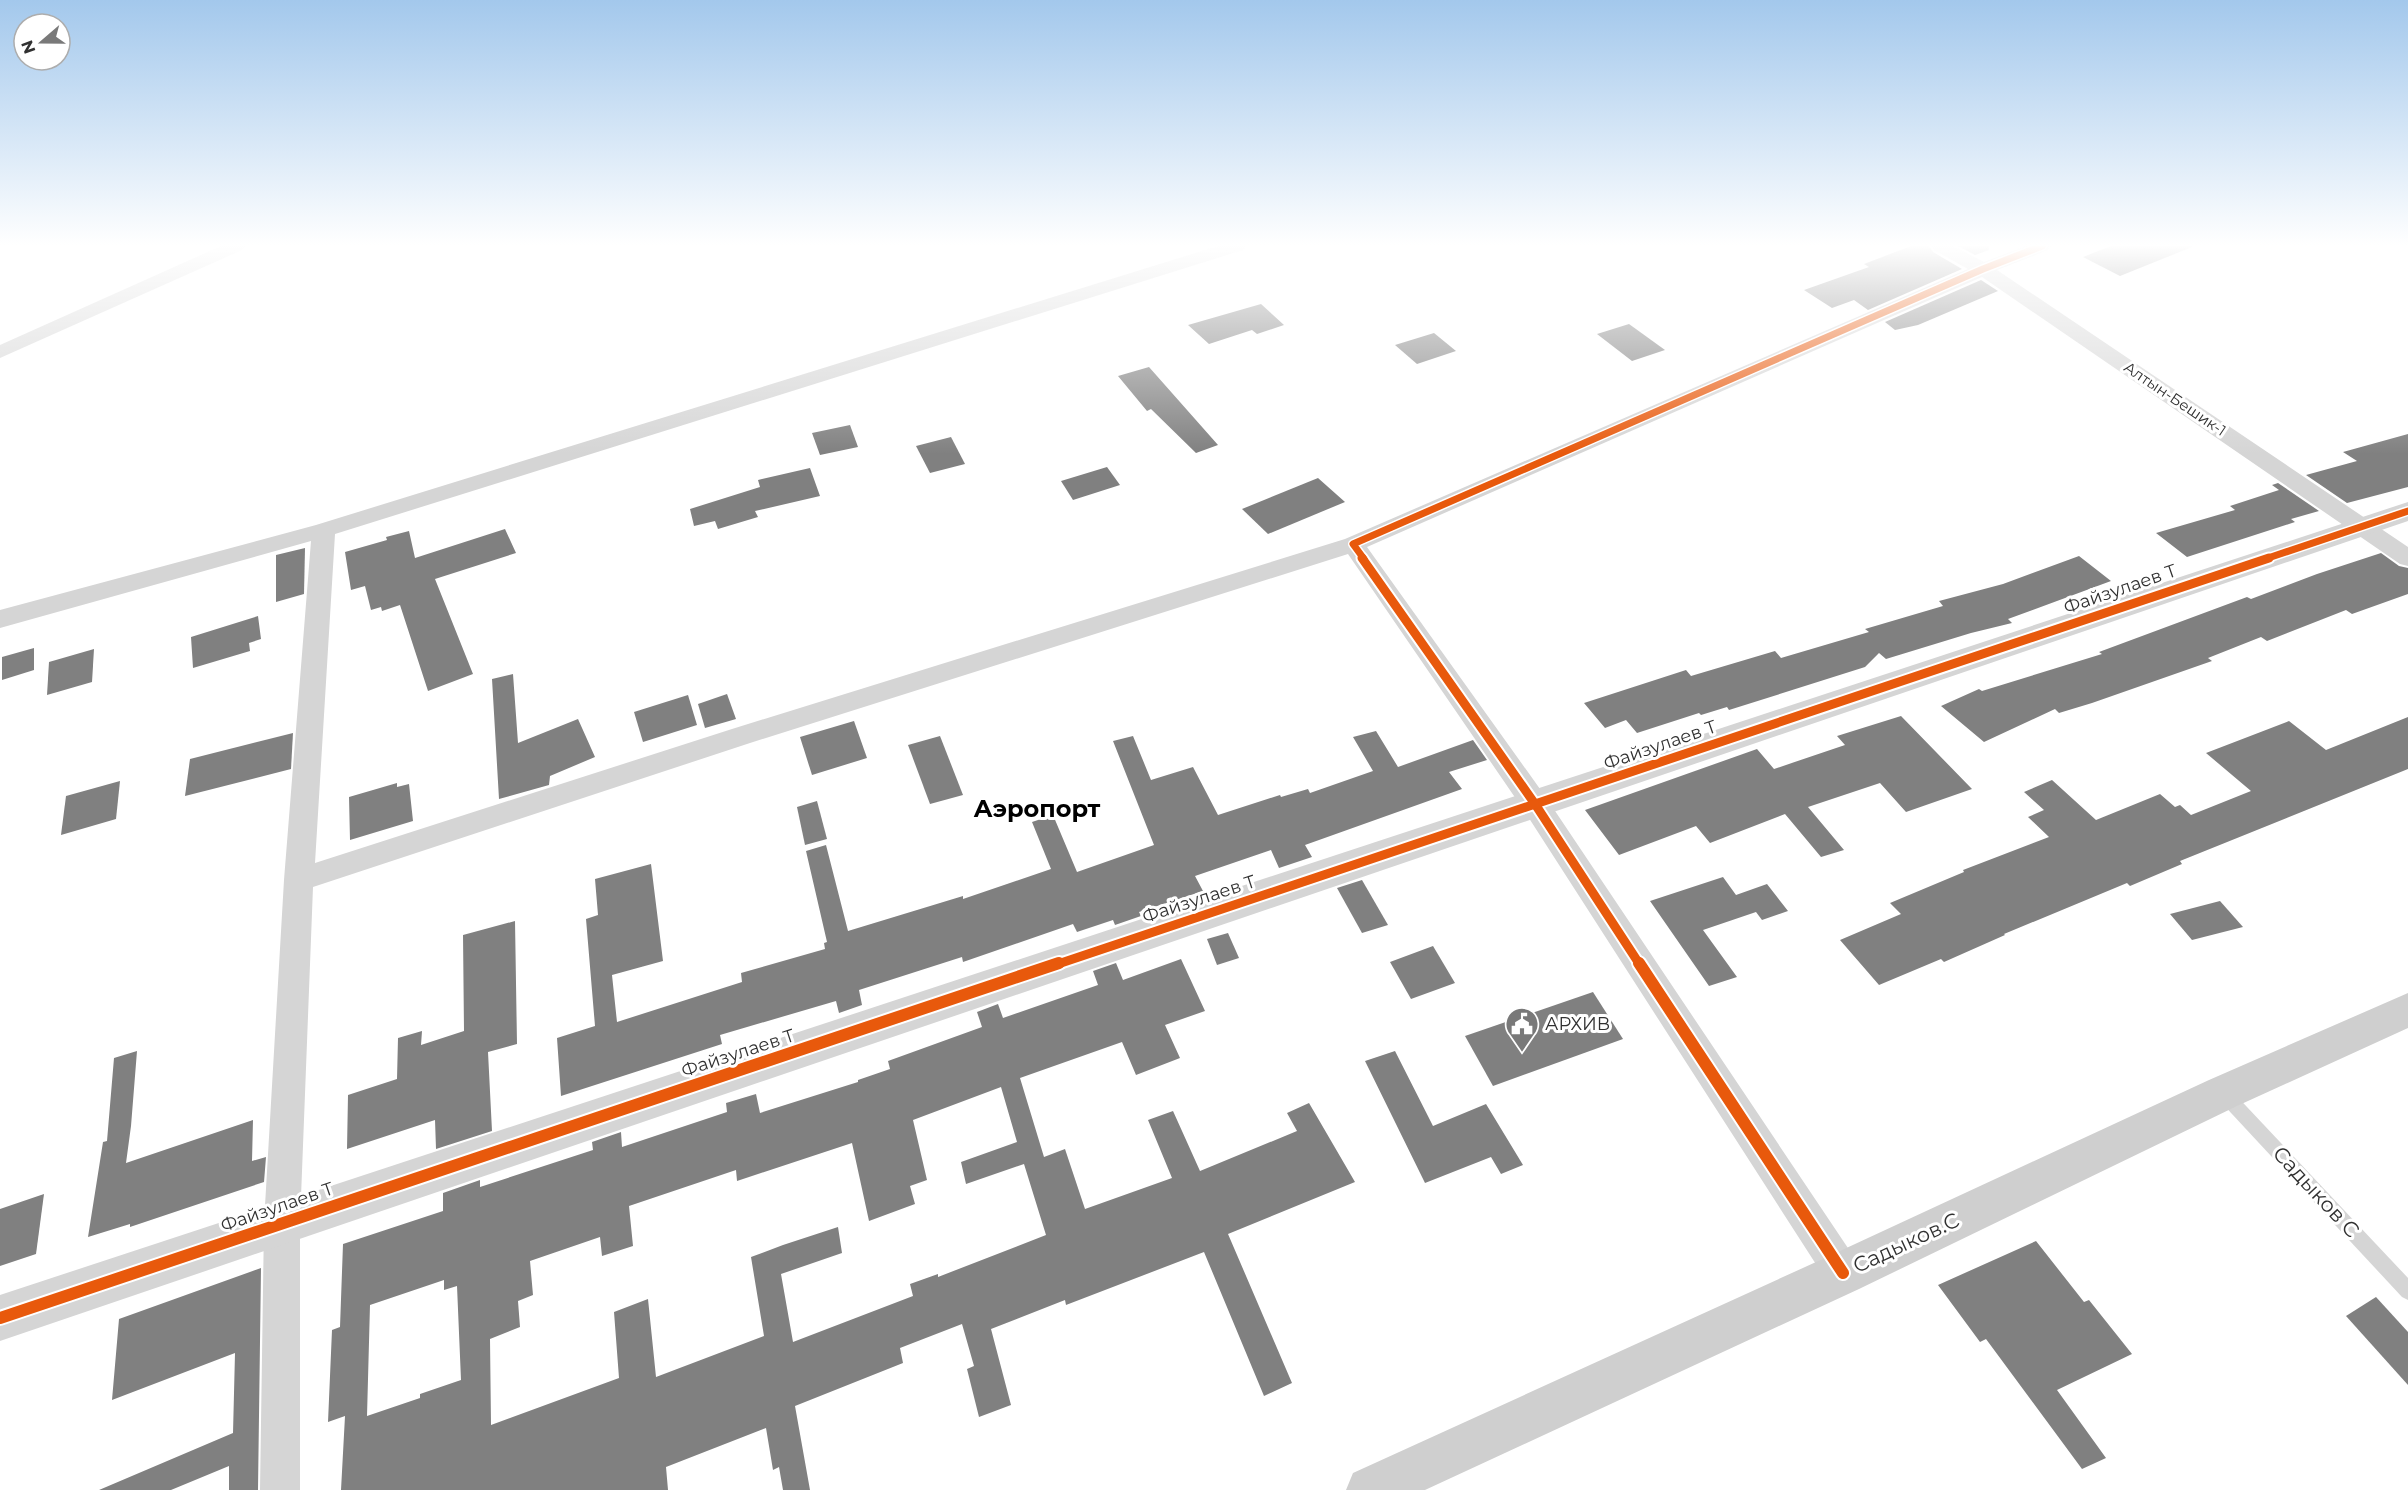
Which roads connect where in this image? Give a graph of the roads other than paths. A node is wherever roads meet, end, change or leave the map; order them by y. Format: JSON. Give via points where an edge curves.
{"nodes":[{"id":1,"x":81,"y":316,"type":"edge"},
{"id":2,"x":1013,"y":316,"type":"edge"},
{"id":3,"x":1876,"y":316,"type":"edge"},
{"id":4,"x":2052,"y":316,"type":"edge"},
{"id":5,"x":0,"y":352,"type":"edge"},
{"id":6,"x":2408,"y":510,"type":"edge"},
{"id":7,"x":2360,"y":525,"type":"junction"},
{"id":8,"x":324,"y":530,"type":"junction"},
{"id":9,"x":1353,"y":544,"type":"junction"},
{"id":10,"x":2408,"y":558,"type":"edge"},
{"id":11,"x":0,"y":619,"type":"edge"},
{"id":12,"x":1534,"y":804,"type":"junction"},
{"id":13,"x":300,"y":880,"type":"junction"},
{"id":14,"x":2408,"y":1010,"type":"edge"},
{"id":15,"x":2223,"y":1093,"type":"junction"},
{"id":16,"x":282,"y":1223,"type":"junction"},
{"id":17,"x":1843,"y":1273,"type":"junction"},
{"id":18,"x":2408,"y":1291,"type":"edge"},
{"id":19,"x":0,"y":1318,"type":"edge"},
{"id":20,"x":280,"y":1490,"type":"edge"},
{"id":21,"x":1370,"y":1490,"type":"edge"}],
"edges":[{"from":1,"to":5,"type":"street"},
{"from":2,"to":8,"type":"street"},
{"from":3,"to":9,"type":"street"},
{"from":4,"to":7,"type":"street","name":"Алтын-Бешик-1"},
{"from":6,"to":7,"type":"street","name":"Файзулаев Т"},
{"from":7,"to":10,"type":"street","name":"Алтын-Бешик-1"},
{"from":7,"to":12,"type":"street","name":"Файзулаев Т"},
{"from":8,"to":11,"type":"street"},
{"from":8,"to":13,"type":"street"},
{"from":9,"to":12,"type":"street"},
{"from":9,"to":13,"type":"street"},
{"from":12,"to":16,"type":"street","name":"Файзулаев Т"},
{"from":12,"to":17,"type":"street"},
{"from":13,"to":16,"type":"street"},
{"from":14,"to":15,"type":"main road","name":"Садыков.С"},
{"from":15,"to":17,"type":"main road","name":"Садыков.С"},
{"from":15,"to":18,"type":"lane","name":"Садыков С"},
{"from":16,"to":19,"type":"street","name":"Файзулаев Т"},
{"from":16,"to":20,"type":"street"},
{"from":17,"to":21,"type":"main road","name":"Садыков.С"}]}
